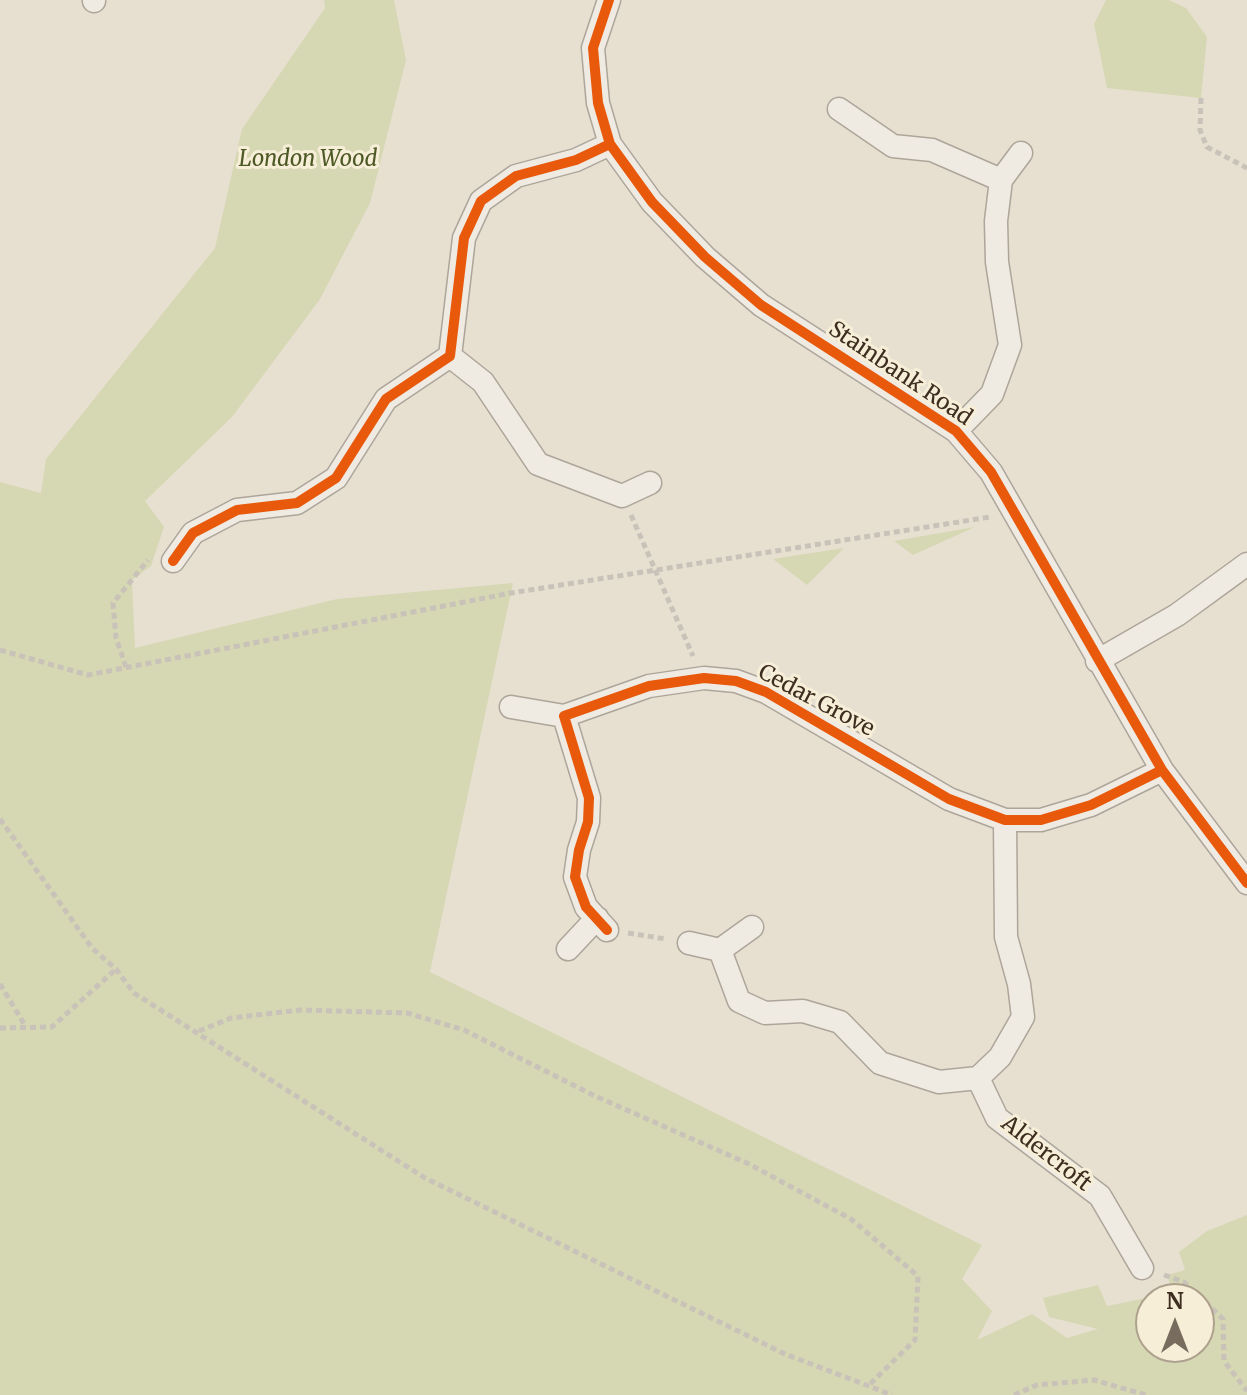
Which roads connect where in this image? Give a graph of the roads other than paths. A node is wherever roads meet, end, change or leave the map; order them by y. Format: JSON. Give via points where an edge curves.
{"nodes":[{"id":1,"x":609,"y":0,"type":"edge"},
{"id":2,"x":839,"y":109,"type":"dead end"},
{"id":3,"x":610,"y":144,"type":"junction"},
{"id":4,"x":1021,"y":153,"type":"dead end"},
{"id":5,"x":1001,"y":180,"type":"junction"},
{"id":6,"x":450,"y":356,"type":"junction"},
{"id":7,"x":956,"y":431,"type":"junction"},
{"id":8,"x":650,"y":483,"type":"dead end"},
{"id":9,"x":173,"y":561,"type":"road end"},
{"id":10,"x":1247,"y":564,"type":"edge"},
{"id":11,"x":1097,"y":661,"type":"junction"},
{"id":12,"x":511,"y":707,"type":"dead end"},
{"id":13,"x":564,"y":716,"type":"junction"},
{"id":14,"x":1162,"y":770,"type":"junction"},
{"id":15,"x":1005,"y":820,"type":"junction"},
{"id":16,"x":1247,"y":883,"type":"edge"},
{"id":17,"x":752,"y":927,"type":"dead end"},
{"id":18,"x":689,"y":943,"type":"road end"},
{"id":19,"x":568,"y":949,"type":"dead end"},
{"id":20,"x":720,"y":950,"type":"junction"},
{"id":21,"x":978,"y":1078,"type":"junction"},
{"id":22,"x":1142,"y":1268,"type":"road end"}],
"edges":[{"from":1,"to":3,"type":"street","name":"Stainbank Road","via":[[593,48],[598,103]]},
{"from":2,"to":5,"type":"street","via":[[893,146],[932,150]]},
{"from":3,"to":6,"type":"street","via":[[576,160],[516,176],[481,201],[464,238]]},
{"from":3,"to":7,"type":"street","name":"Stainbank Road","via":[[652,202],[761,305]]},
{"from":4,"to":5,"type":"street"},
{"from":5,"to":7,"type":"street","via":[[997,262],[1010,345],[992,394]]},
{"from":6,"to":8,"type":"street","via":[[483,382],[538,464],[622,496]]},
{"from":6,"to":9,"type":"street","via":[[386,399],[336,478],[297,503],[237,510],[193,533]]},
{"from":7,"to":11,"type":"street","name":"Stainbank Road","via":[[991,472]]},
{"from":10,"to":11,"type":"street","via":[[1177,615]]},
{"from":11,"to":14,"type":"street","name":"Stainbank Road"},
{"from":12,"to":13,"type":"street","name":"Cedar Grove"},
{"from":13,"to":15,"type":"street","name":"Cedar Grove","via":[[649,686],[704,678],[736,681],[766,692],[949,799]]},
{"from":13,"to":19,"type":"street","via":[[589,798],[575,877],[586,907],[602,924]]},
{"from":14,"to":15,"type":"street","name":"Cedar Grove","via":[[1091,805],[1041,820]]},
{"from":14,"to":16,"type":"street","name":"Stainbank Road"},
{"from":15,"to":21,"type":"street","via":[[1006,937],[1023,1017],[1000,1057]]},
{"from":17,"to":20,"type":"street"},
{"from":18,"to":20,"type":"street"},
{"from":20,"to":21,"type":"street","via":[[739,1001],[765,1013],[803,1011],[840,1022],[880,1063],[939,1082]]},
{"from":21,"to":22,"type":"street","name":"Aldercroft","via":[[997,1118],[1100,1196]]}]}
